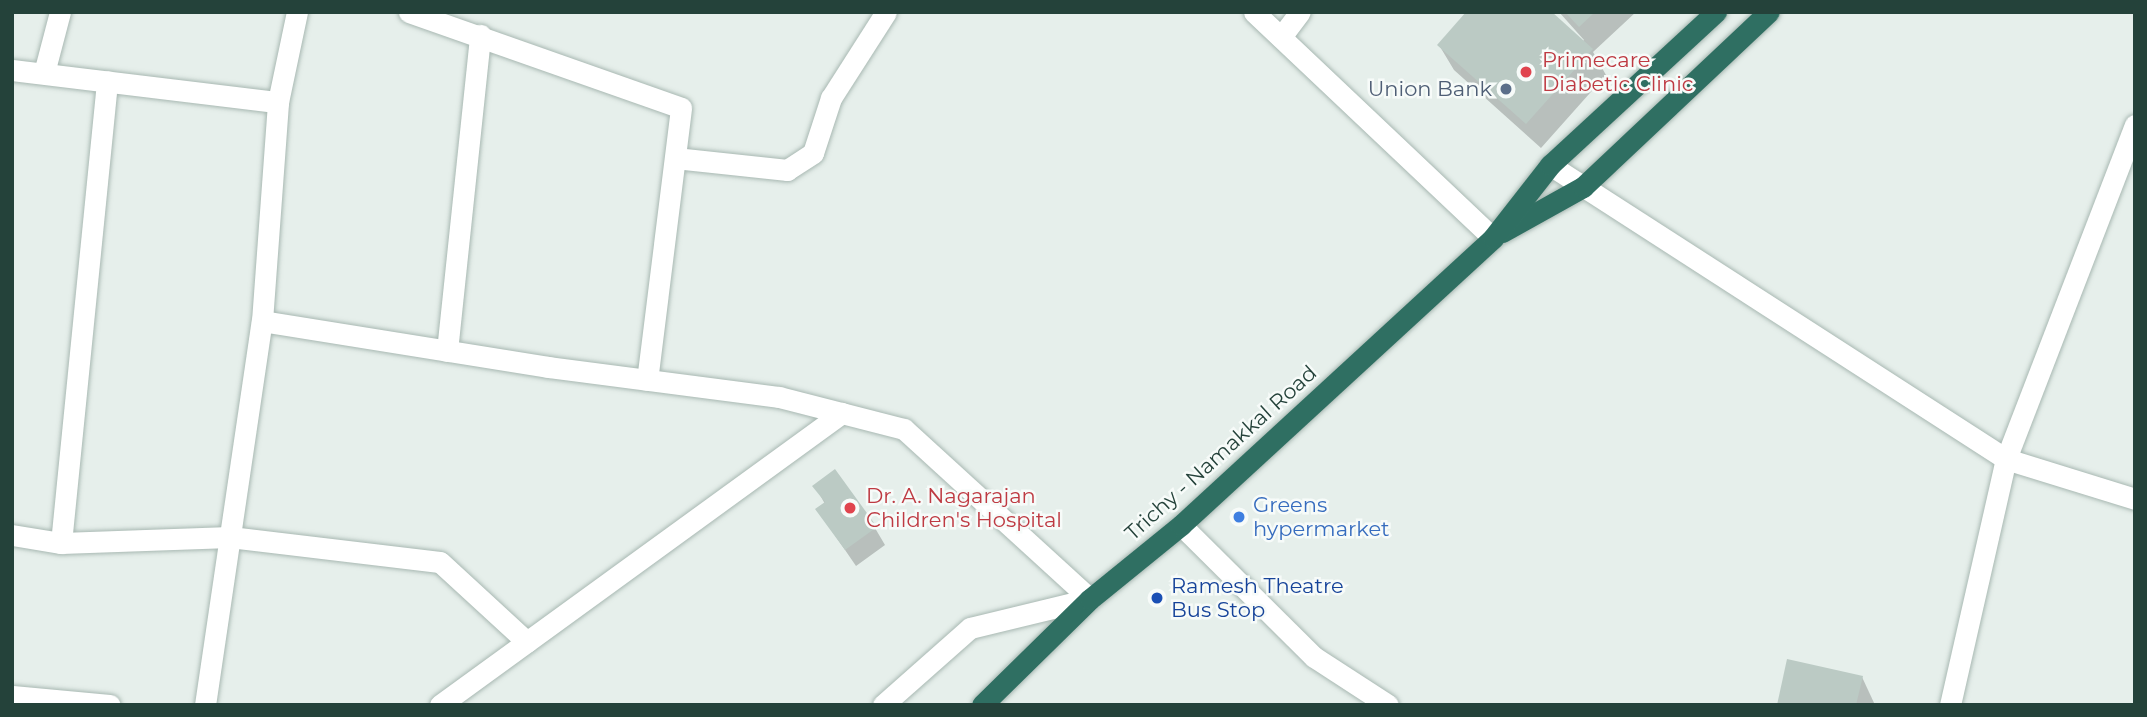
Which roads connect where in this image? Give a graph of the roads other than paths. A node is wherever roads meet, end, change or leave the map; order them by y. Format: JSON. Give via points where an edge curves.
{"nodes":[{"id":1,"x":60,"y":12,"type":"edge"},
{"id":2,"x":297,"y":12,"type":"edge"},
{"id":3,"x":409,"y":12,"type":"edge"},
{"id":4,"x":886,"y":12,"type":"edge"},
{"id":5,"x":1254,"y":12,"type":"edge"},
{"id":6,"x":1300,"y":12,"type":"edge"},
{"id":7,"x":1716,"y":12,"type":"edge"},
{"id":8,"x":1769,"y":12,"type":"edge"},
{"id":9,"x":480,"y":35,"type":"junction"},
{"id":10,"x":1281,"y":37,"type":"junction"},
{"id":11,"x":12,"y":70,"type":"edge"},
{"id":12,"x":44,"y":73,"type":"junction"},
{"id":13,"x":107,"y":81,"type":"junction"},
{"id":14,"x":278,"y":102,"type":"junction"},
{"id":15,"x":2135,"y":125,"type":"edge"},
{"id":16,"x":675,"y":158,"type":"junction"},
{"id":17,"x":1550,"y":165,"type":"junction"},
{"id":18,"x":1583,"y":187,"type":"junction"},
{"id":19,"x":1493,"y":238,"type":"junction"},
{"id":20,"x":262,"y":321,"type":"junction"},
{"id":21,"x":447,"y":351,"type":"junction"},
{"id":22,"x":647,"y":380,"type":"junction"},
{"id":23,"x":842,"y":413,"type":"junction"},
{"id":24,"x":2006,"y":458,"type":"junction"},
{"id":25,"x":2135,"y":499,"type":"edge"},
{"id":26,"x":1181,"y":525,"type":"junction"},
{"id":27,"x":12,"y":535,"type":"edge"},
{"id":28,"x":230,"y":537,"type":"junction"},
{"id":29,"x":61,"y":543,"type":"junction"},
{"id":30,"x":1090,"y":599,"type":"junction"},
{"id":31,"x":527,"y":642,"type":"junction"},
{"id":32,"x":12,"y":696,"type":"edge"},
{"id":33,"x":110,"y":705,"type":"edge"},
{"id":34,"x":205,"y":705,"type":"edge"},
{"id":35,"x":440,"y":705,"type":"edge"},
{"id":36,"x":883,"y":705,"type":"edge"},
{"id":37,"x":982,"y":705,"type":"edge"},
{"id":38,"x":1388,"y":705,"type":"edge"},
{"id":39,"x":1950,"y":705,"type":"edge"}],
"edges":[{"from":1,"to":12,"type":"street"},
{"from":2,"to":14,"type":"street"},
{"from":3,"to":9,"type":"street"},
{"from":4,"to":16,"type":"street","via":[[831,98],[813,153],[788,170]]},
{"from":5,"to":10,"type":"street"},
{"from":6,"to":10,"type":"street"},
{"from":7,"to":17,"type":"highway","name":"Trichy - Namakkal Road"},
{"from":8,"to":18,"type":"highway","name":"Trichy - Namakkal Road"},
{"from":9,"to":16,"type":"street","via":[[681,108]]},
{"from":9,"to":21,"type":"street"},
{"from":10,"to":19,"type":"street"},
{"from":11,"to":12,"type":"street"},
{"from":12,"to":13,"type":"street"},
{"from":13,"to":14,"type":"street"},
{"from":13,"to":29,"type":"street"},
{"from":14,"to":20,"type":"street"},
{"from":15,"to":24,"type":"street"},
{"from":16,"to":22,"type":"street"},
{"from":17,"to":18,"type":"street"},
{"from":17,"to":19,"type":"highway","name":"Trichy - Namakkal Road"},
{"from":18,"to":19,"type":"highway","name":"Trichy - Namakkal Road"},
{"from":18,"to":24,"type":"street"},
{"from":19,"to":26,"type":"highway","name":"Trichy - Namakkal Road"},
{"from":20,"to":21,"type":"street"},
{"from":20,"to":28,"type":"street"},
{"from":21,"to":22,"type":"street"},
{"from":22,"to":23,"type":"street","via":[[779,397]]},
{"from":23,"to":30,"type":"street","via":[[904,429]]},
{"from":23,"to":31,"type":"street"},
{"from":24,"to":25,"type":"street"},
{"from":24,"to":39,"type":"street"},
{"from":26,"to":30,"type":"highway","name":"Trichy - Namakkal Road"},
{"from":26,"to":38,"type":"street","via":[[1314,657]]},
{"from":27,"to":29,"type":"street"},
{"from":28,"to":29,"type":"street"},
{"from":28,"to":31,"type":"street","via":[[440,562]]},
{"from":28,"to":34,"type":"street"},
{"from":30,"to":36,"type":"street","via":[[970,628]]},
{"from":30,"to":37,"type":"highway","name":"Trichy - Namakkal Road"},
{"from":31,"to":35,"type":"street"},
{"from":32,"to":33,"type":"street"}]}
